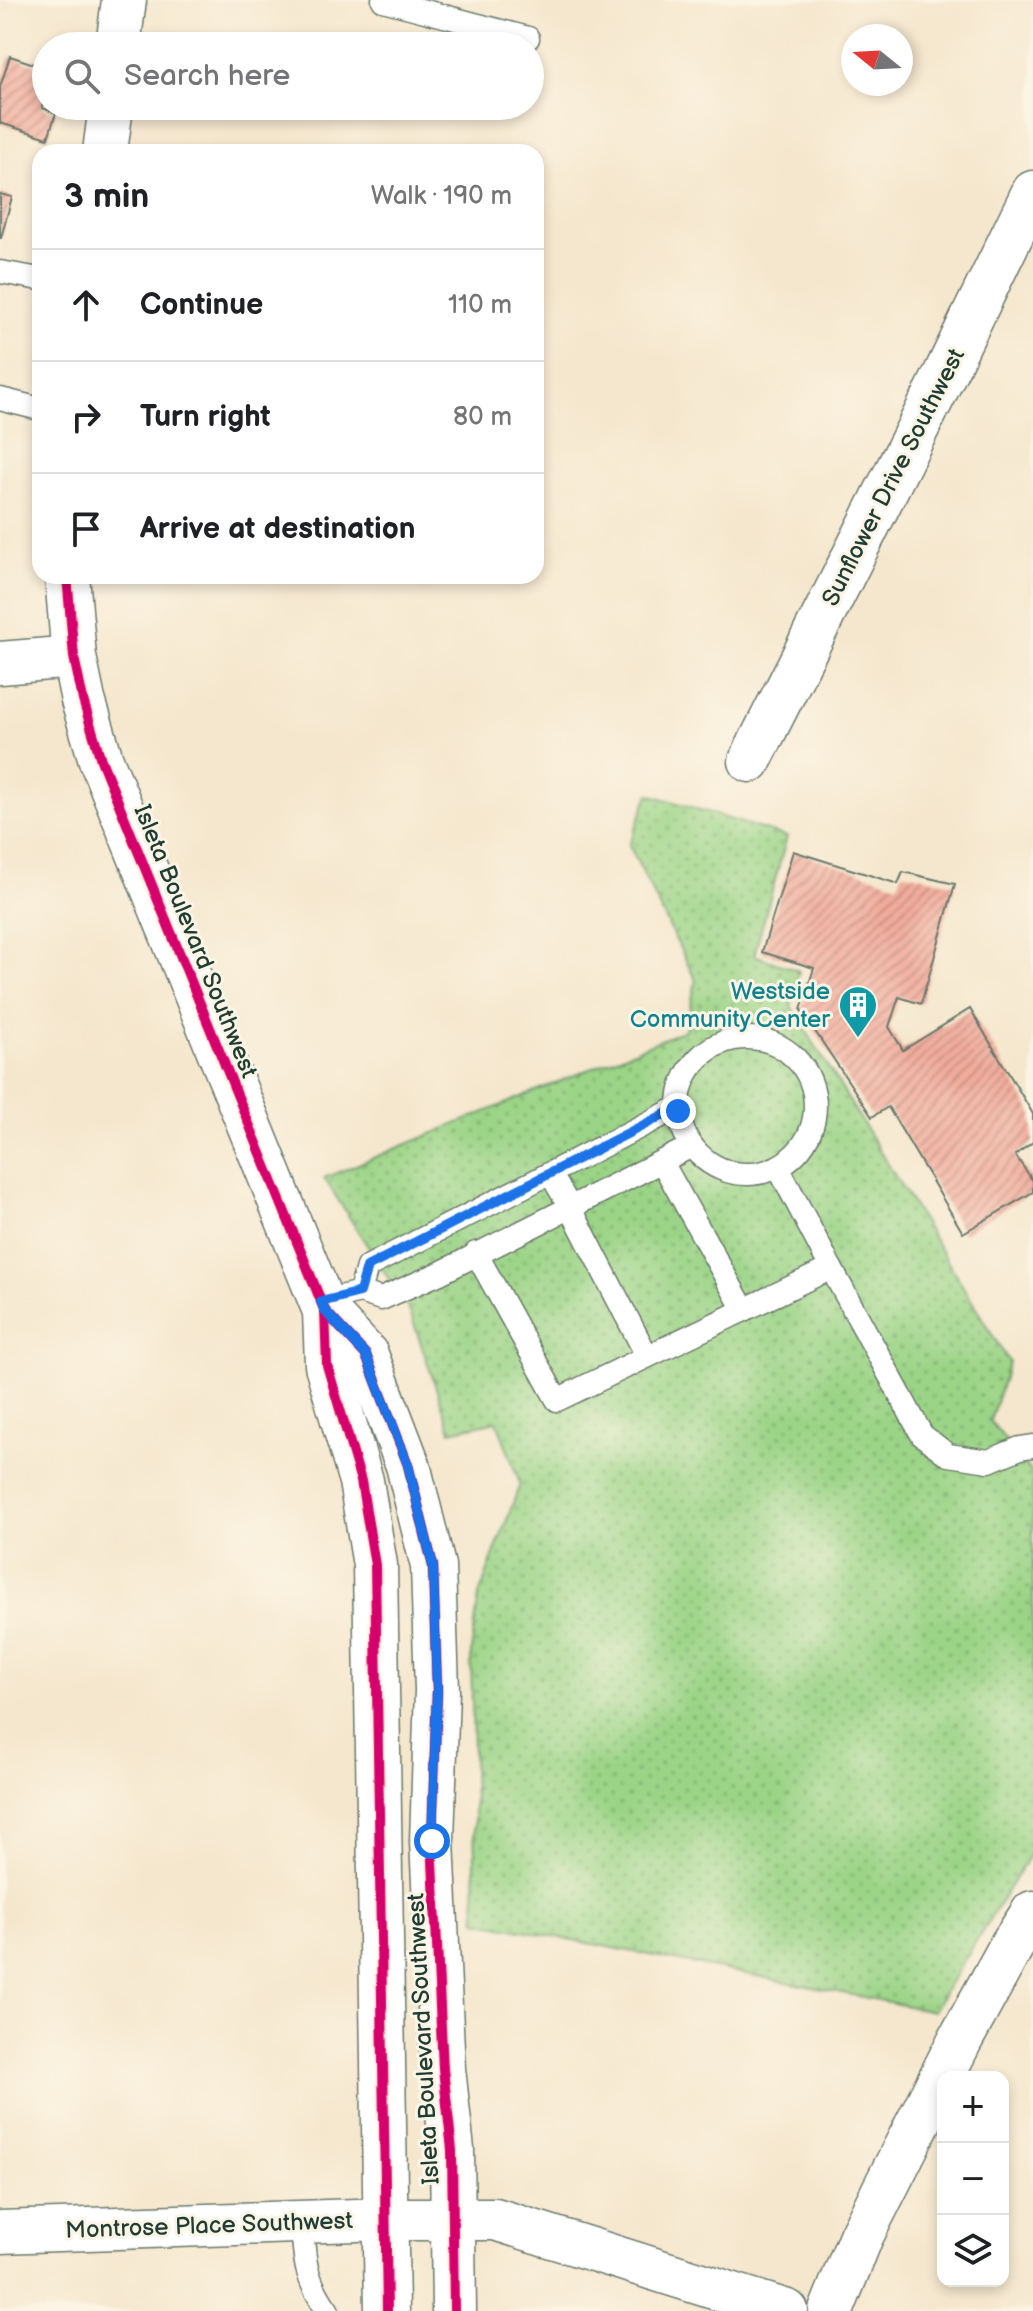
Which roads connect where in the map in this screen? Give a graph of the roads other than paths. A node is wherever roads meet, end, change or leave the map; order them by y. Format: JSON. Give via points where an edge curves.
{"nodes":[{"id":1,"x":124,"y":0,"type":"edge"},
{"id":2,"x":383,"y":0,"type":"edge"},
{"id":3,"x":120,"y":32,"type":"edge"},
{"id":4,"x":505,"y":32,"type":"edge"},
{"id":5,"x":109,"y":120,"type":"edge"},
{"id":6,"x":106,"y":144,"type":"edge"},
{"id":7,"x":1033,"y":192,"type":"edge"},
{"id":8,"x":0,"y":272,"type":"edge"},
{"id":9,"x":32,"y":278,"type":"edge"},
{"id":10,"x":0,"y":399,"type":"edge"},
{"id":11,"x":32,"y":407,"type":"edge"},
{"id":12,"x":68,"y":584,"type":"edge"},
{"id":13,"x":74,"y":657,"type":"junction"},
{"id":14,"x":0,"y":663,"type":"edge"},
{"id":15,"x":750,"y":761,"type":"dead end"},
{"id":16,"x":679,"y":1107,"type":"junction"},
{"id":17,"x":692,"y":1146,"type":"junction"},
{"id":18,"x":662,"y":1162,"type":"junction"},
{"id":19,"x":778,"y":1167,"type":"junction"},
{"id":20,"x":550,"y":1173,"type":"junction"},
{"id":21,"x":570,"y":1207,"type":"junction"},
{"id":22,"x":476,"y":1253,"type":"junction"},
{"id":23,"x":831,"y":1268,"type":"junction"},
{"id":24,"x":335,"y":1302,"type":"junction"},
{"id":25,"x":744,"y":1310,"type":"junction"},
{"id":26,"x":647,"y":1356,"type":"junction"},
{"id":27,"x":1033,"y":1446,"type":"edge"},
{"id":28,"x":1033,"y":1913,"type":"edge"},
{"id":29,"x":387,"y":2219,"type":"junction"},
{"id":30,"x":453,"y":2219,"type":"junction"},
{"id":31,"x":302,"y":2222,"type":"junction"},
{"id":32,"x":0,"y":2232,"type":"edge"},
{"id":33,"x":328,"y":2311,"type":"edge"},
{"id":34,"x":387,"y":2311,"type":"edge"},
{"id":35,"x":454,"y":2311,"type":"edge"},
{"id":36,"x":787,"y":2311,"type":"edge"},
{"id":37,"x":831,"y":2311,"type":"edge"}],
"edges":[{"from":1,"to":3,"type":"main road"},
{"from":2,"to":4,"type":"lane"},
{"from":5,"to":6,"type":"main road"},
{"from":7,"to":15,"type":"street","name":"Sunflower Drive Southwest"},
{"from":8,"to":9,"type":"lane"},
{"from":10,"to":11,"type":"lane"},
{"from":12,"to":13,"type":"main road","name":"Isleta Boulevard Southwest"},
{"from":13,"to":14,"type":"street"},
{"from":13,"to":24,"type":"main road","name":"Isleta Boulevard Southwest","via":[[101,760]]},
{"from":16,"to":17,"type":"lane"},
{"from":16,"to":19,"type":"lane","via":[[690,1068],[726,1041],[771,1042],[790,1053],[805,1070],[814,1113],[809,1135]]},
{"from":16,"to":20,"type":"lane"},
{"from":17,"to":18,"type":"lane"},
{"from":17,"to":19,"type":"lane","via":[[713,1166],[734,1174]]},
{"from":18,"to":21,"type":"lane"},
{"from":18,"to":25,"type":"lane"},
{"from":19,"to":23,"type":"lane"},
{"from":20,"to":21,"type":"lane"},
{"from":20,"to":24,"type":"lane","via":[[367,1267]]},
{"from":21,"to":22,"type":"lane"},
{"from":21,"to":26,"type":"lane"},
{"from":22,"to":24,"type":"lane","via":[[381,1299]]},
{"from":22,"to":26,"type":"lane","via":[[557,1400]]},
{"from":23,"to":25,"type":"lane"},
{"from":23,"to":27,"type":"lane","via":[[922,1435],[948,1455],[989,1461]]},
{"from":24,"to":29,"type":"main road","name":"Isleta Boulevard Southwest","via":[[327,1365],[361,1481],[375,1565]]},
{"from":24,"to":30,"type":"main road","name":"Isleta Boulevard Southwest","via":[[366,1355],[408,1465],[433,1566],[437,1690],[432,1841]]},
{"from":25,"to":26,"type":"lane"},
{"from":28,"to":37,"type":"main road","via":[[924,2110],[861,2236]]},
{"from":29,"to":30,"type":"street","name":"Montrose Place Southwest"},
{"from":29,"to":31,"type":"street","name":"Montrose Place Southwest"},
{"from":29,"to":34,"type":"main road","name":"Isleta Boulevard Southwest"},
{"from":30,"to":35,"type":"main road","name":"Isleta Boulevard Southwest"},
{"from":30,"to":36,"type":"street","name":"Montrose Place Southwest","via":[[495,2219]]},
{"from":31,"to":32,"type":"street","name":"Montrose Place Southwest"},
{"from":31,"to":33,"type":"lane","via":[[305,2266]]}]}
